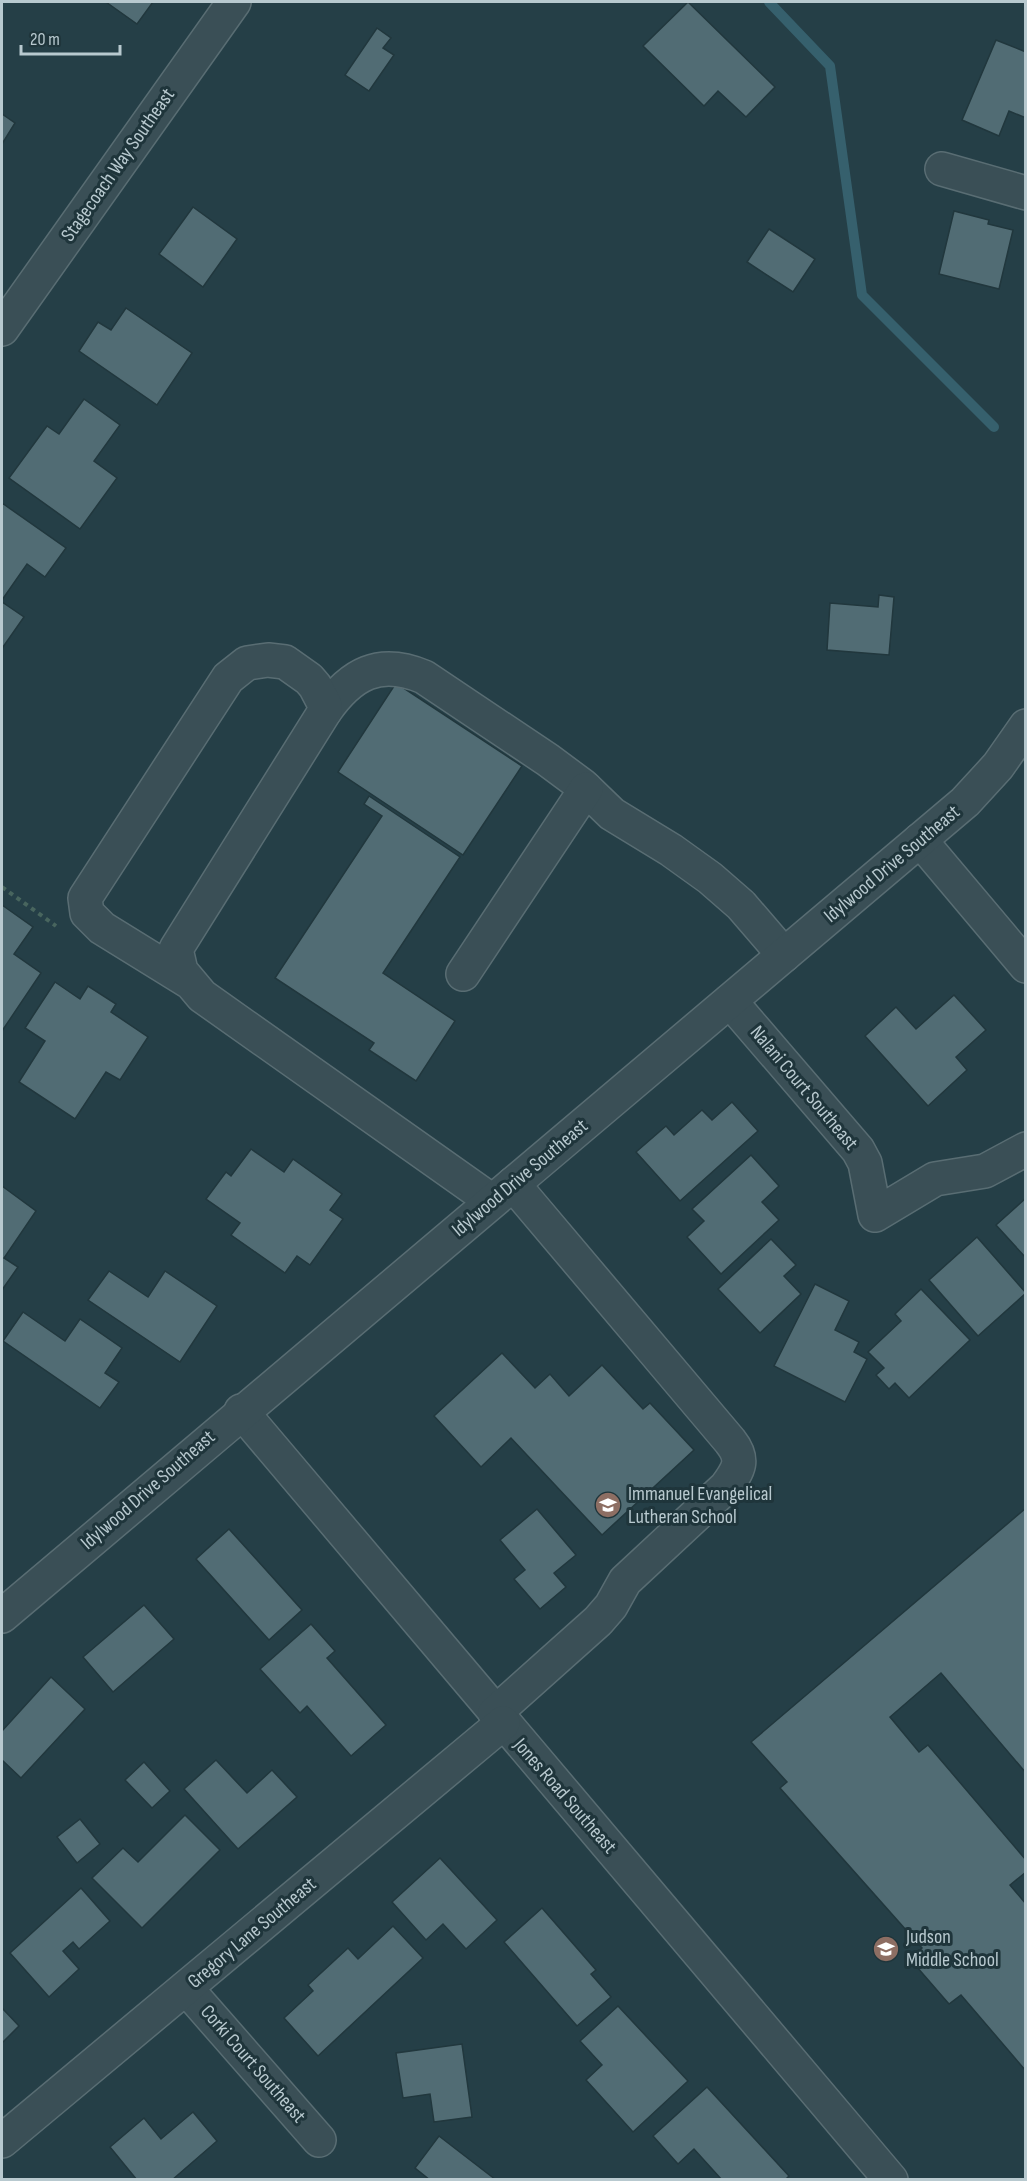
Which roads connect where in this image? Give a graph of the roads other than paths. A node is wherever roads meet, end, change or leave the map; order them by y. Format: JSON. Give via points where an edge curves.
{"nodes":[{"id":1,"x":234,"y":2,"type":"edge"},
{"id":2,"x":942,"y":169,"type":"dead end"},
{"id":3,"x":1026,"y":193,"type":"edge"},
{"id":4,"x":2,"y":329,"type":"edge"},
{"id":5,"x":325,"y":711,"type":"junction"},
{"id":6,"x":1026,"y":726,"type":"edge"},
{"id":7,"x":586,"y":789,"type":"junction"},
{"id":8,"x":920,"y":840,"type":"junction"},
{"id":9,"x":784,"y":955,"type":"junction"},
{"id":10,"x":1026,"y":966,"type":"edge"},
{"id":11,"x":463,"y":974,"type":"dead end"},
{"id":12,"x":191,"y":983,"type":"junction"},
{"id":13,"x":730,"y":1001,"type":"junction"},
{"id":14,"x":1026,"y":1149,"type":"edge"},
{"id":15,"x":503,"y":1192,"type":"junction"},
{"id":16,"x":241,"y":1411,"type":"junction"},
{"id":17,"x":2,"y":1616,"type":"edge"},
{"id":18,"x":499,"y":1718,"type":"junction"},
{"id":19,"x":186,"y":1988,"type":"junction"},
{"id":20,"x":319,"y":2140,"type":"dead end"},
{"id":21,"x":2,"y":2142,"type":"edge"},
{"id":22,"x":891,"y":2180,"type":"edge"}],
"edges":[{"from":1,"to":4,"type":"street","name":"Stagecoach Way Southeast"},
{"from":2,"to":3,"type":"street"},
{"from":5,"to":7,"type":"street","via":[[352,680],[392,668],[406,669],[434,684]]},
{"from":5,"to":12,"type":"street","via":[[176,949],[181,971]]},
{"from":5,"to":12,"type":"street","via":[[315,686],[285,662],[247,663],[228,678],[85,898],[87,913],[102,928]]},
{"from":6,"to":8,"type":"street","name":"Idylwood Drive Southeast","via":[[998,766],[965,802]]},
{"from":7,"to":9,"type":"street","via":[[612,814],[710,878],[741,905]]},
{"from":7,"to":11,"type":"street"},
{"from":8,"to":9,"type":"street","name":"Idylwood Drive Southeast"},
{"from":8,"to":10,"type":"street"},
{"from":9,"to":13,"type":"street","name":"Idylwood Drive Southeast"},
{"from":12,"to":15,"type":"street","via":[[202,996],[402,1137]]},
{"from":13,"to":14,"type":"street","name":"Nalani Court Southeast","via":[[858,1150],[865,1163],[875,1215],[935,1179],[985,1171]]},
{"from":13,"to":15,"type":"street","name":"Idylwood Drive Southeast"},
{"from":15,"to":16,"type":"street","name":"Idylwood Drive Southeast"},
{"from":15,"to":18,"type":"street","name":"Gregory Lane Southeast","via":[[730,1441],[740,1461],[726,1487],[625,1581],[598,1621]]},
{"from":16,"to":17,"type":"street","name":"Idylwood Drive Southeast"},
{"from":16,"to":18,"type":"street","name":"Jones Road Southeast"},
{"from":18,"to":19,"type":"street","name":"Gregory Lane Southeast"},
{"from":18,"to":22,"type":"street","name":"Jones Road Southeast"},
{"from":19,"to":20,"type":"street","name":"Corki Court Southeast"},
{"from":19,"to":21,"type":"street","name":"Gregory Lane Southeast"}]}
